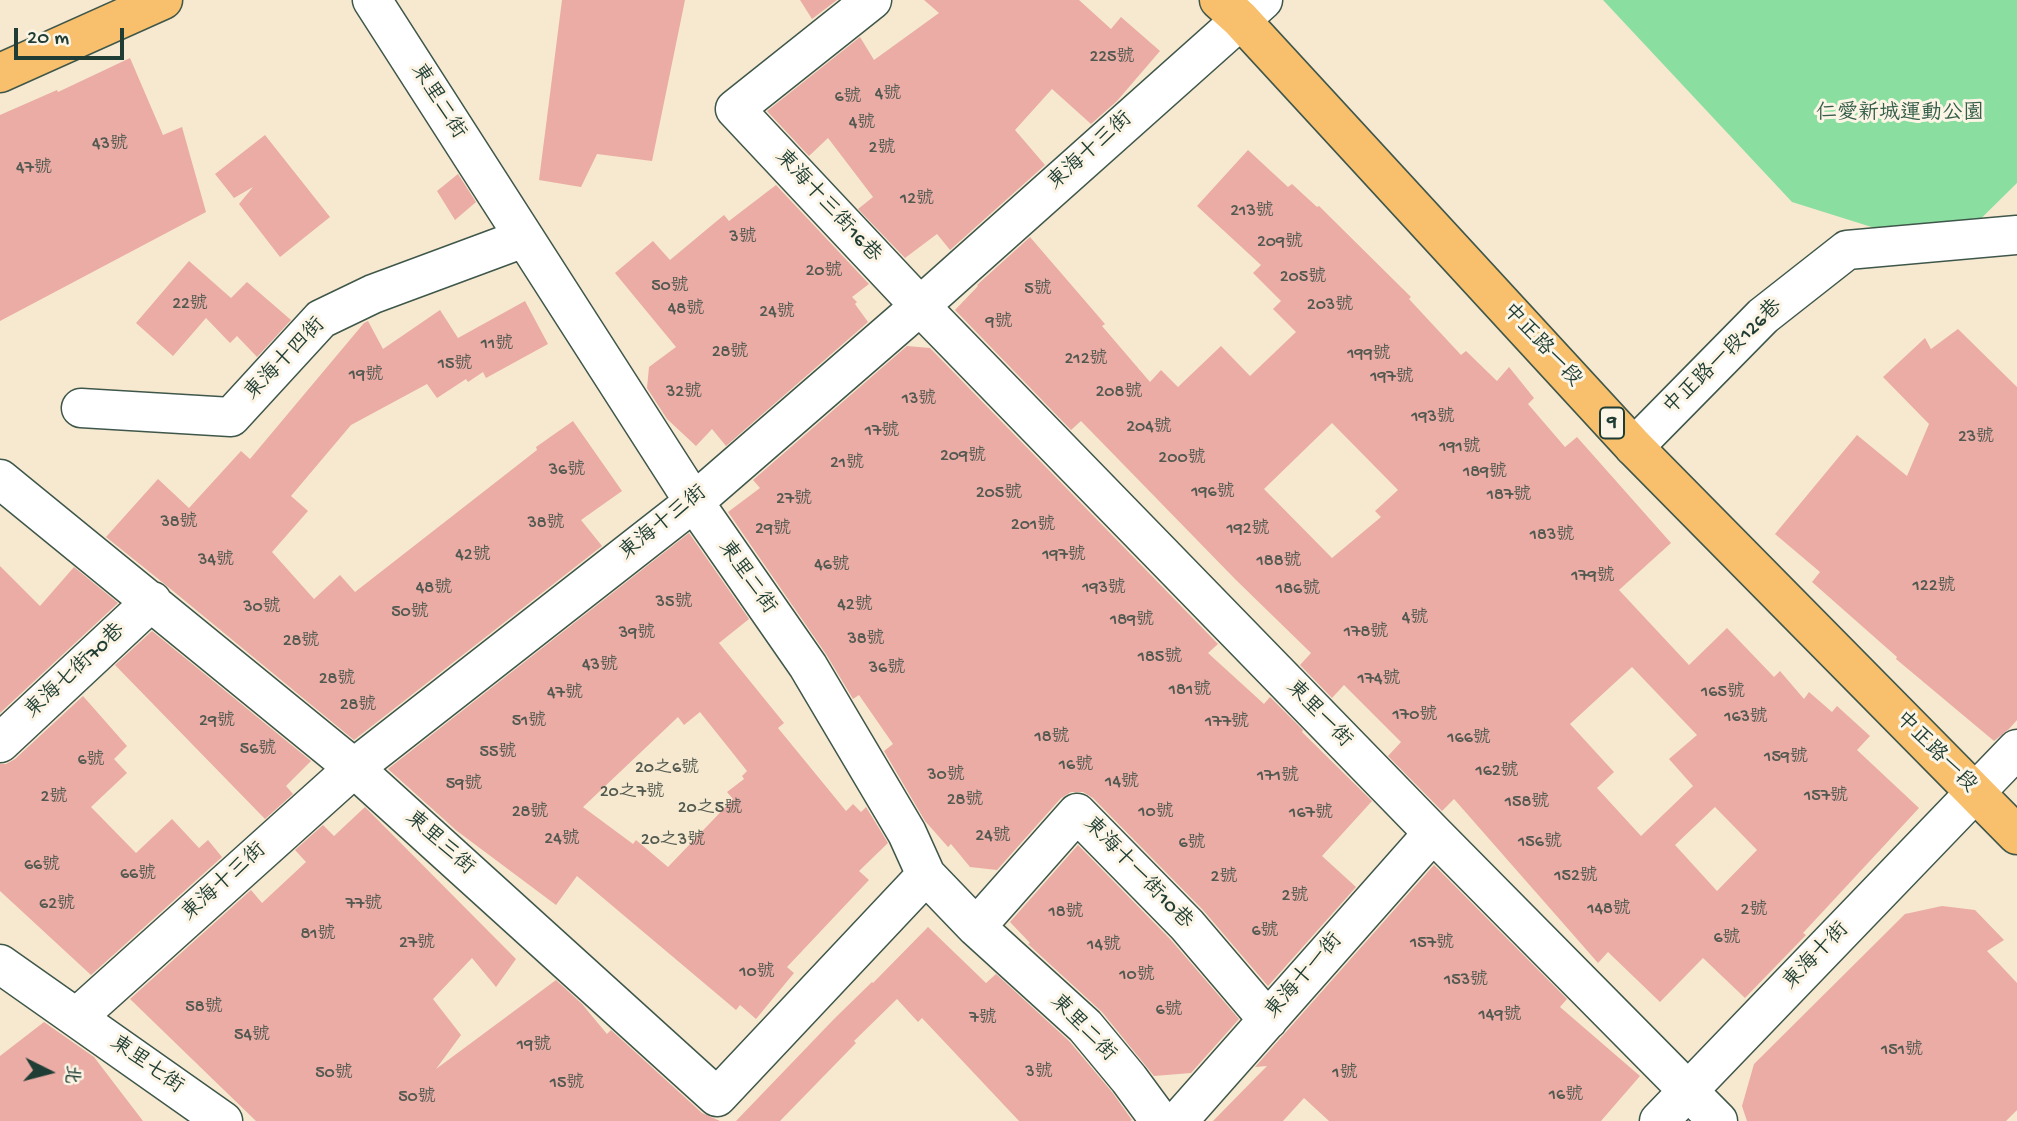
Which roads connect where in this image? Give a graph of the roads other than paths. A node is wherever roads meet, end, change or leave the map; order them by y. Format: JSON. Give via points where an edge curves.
{"nodes":[{"id":1,"x":163,"y":0,"type":"edge"},
{"id":2,"x":372,"y":0,"type":"edge"},
{"id":3,"x":872,"y":0,"type":"edge"},
{"id":4,"x":1241,"y":6,"type":"edge"},
{"id":5,"x":0,"y":73,"type":"edge"},
{"id":6,"x":2017,"y":235,"type":"edge"},
{"id":7,"x":524,"y":238,"type":"junction"},
{"id":8,"x":920,"y":306,"type":"junction"},
{"id":9,"x":81,"y":408,"type":"dead end"},
{"id":10,"x":1634,"y":447,"type":"junction"},
{"id":11,"x":0,"y":479,"type":"edge"},
{"id":12,"x":694,"y":502,"type":"junction"},
{"id":13,"x":152,"y":601,"type":"junction"},
{"id":14,"x":0,"y":743,"type":"edge"},
{"id":15,"x":2017,"y":749,"type":"edge"},
{"id":16,"x":354,"y":768,"type":"junction"},
{"id":17,"x":1975,"y":794,"type":"junction"},
{"id":18,"x":1433,"y":833,"type":"junction"},
{"id":19,"x":2017,"y":835,"type":"edge"},
{"id":20,"x":926,"y":875,"type":"junction"},
{"id":21,"x":976,"y":927,"type":"junction"},
{"id":22,"x":0,"y":964,"type":"edge"},
{"id":23,"x":77,"y":1017,"type":"junction"},
{"id":24,"x":1268,"y":1020,"type":"junction"},
{"id":25,"x":1687,"y":1090,"type":"junction"},
{"id":26,"x":223,"y":1121,"type":"edge"},
{"id":27,"x":1160,"y":1121,"type":"edge"},
{"id":28,"x":1178,"y":1121,"type":"edge"},
{"id":29,"x":1658,"y":1121,"type":"edge"},
{"id":30,"x":1718,"y":1121,"type":"edge"}],
"edges":[{"from":1,"to":5,"type":"main road"},
{"from":2,"to":7,"type":"street","name":"東里二街"},
{"from":3,"to":8,"type":"street","name":"東海十三街16巷","via":[[735,109]]},
{"from":4,"to":8,"type":"street","name":"東海十三街"},
{"from":4,"to":10,"type":"main road","name":"中正路一段","number":"9"},
{"from":6,"to":10,"type":"street","name":"中正路一段126巷","via":[[1847,250],[1763,316]]},
{"from":7,"to":9,"type":"street","name":"東海十四街","via":[[373,294],[321,319],[231,417]]},
{"from":7,"to":12,"type":"street","name":"東里二街"},
{"from":8,"to":12,"type":"street","name":"東海十三街"},
{"from":8,"to":18,"type":"street","name":"東里一街"},
{"from":10,"to":17,"type":"main road","name":"中正路一段","number":"9"},
{"from":11,"to":13,"type":"street"},
{"from":12,"to":16,"type":"street","name":"東海十三街"},
{"from":12,"to":20,"type":"street","name":"東里二街","via":[[808,666],[907,833]]},
{"from":13,"to":14,"type":"street","name":"東海七街70巷"},
{"from":13,"to":16,"type":"street","name":"東里三街"},
{"from":15,"to":17,"type":"street","name":"東海十街"},
{"from":16,"to":20,"type":"street","name":"東里三街","via":[[717,1097]]},
{"from":16,"to":23,"type":"street","name":"東海十三街"},
{"from":17,"to":19,"type":"main road","name":"中正路一段","number":"9"},
{"from":17,"to":25,"type":"street","name":"東海十街"},
{"from":18,"to":24,"type":"street","name":"東海十一街"},
{"from":18,"to":25,"type":"street","name":"東里一街"},
{"from":20,"to":21,"type":"street","name":"東里二街"},
{"from":21,"to":24,"type":"street","name":"東海十一街10巷","via":[[1077,813],[1187,925]]},
{"from":21,"to":27,"type":"street","name":"東里二街","via":[[1085,1027]]},
{"from":22,"to":23,"type":"street","name":"東里七街"},
{"from":23,"to":26,"type":"street","name":"東里七街"},
{"from":24,"to":28,"type":"street","name":"東海十一街"},
{"from":25,"to":29,"type":"street","name":"東海十街"},
{"from":25,"to":30,"type":"street","name":"東里一街"}]}
